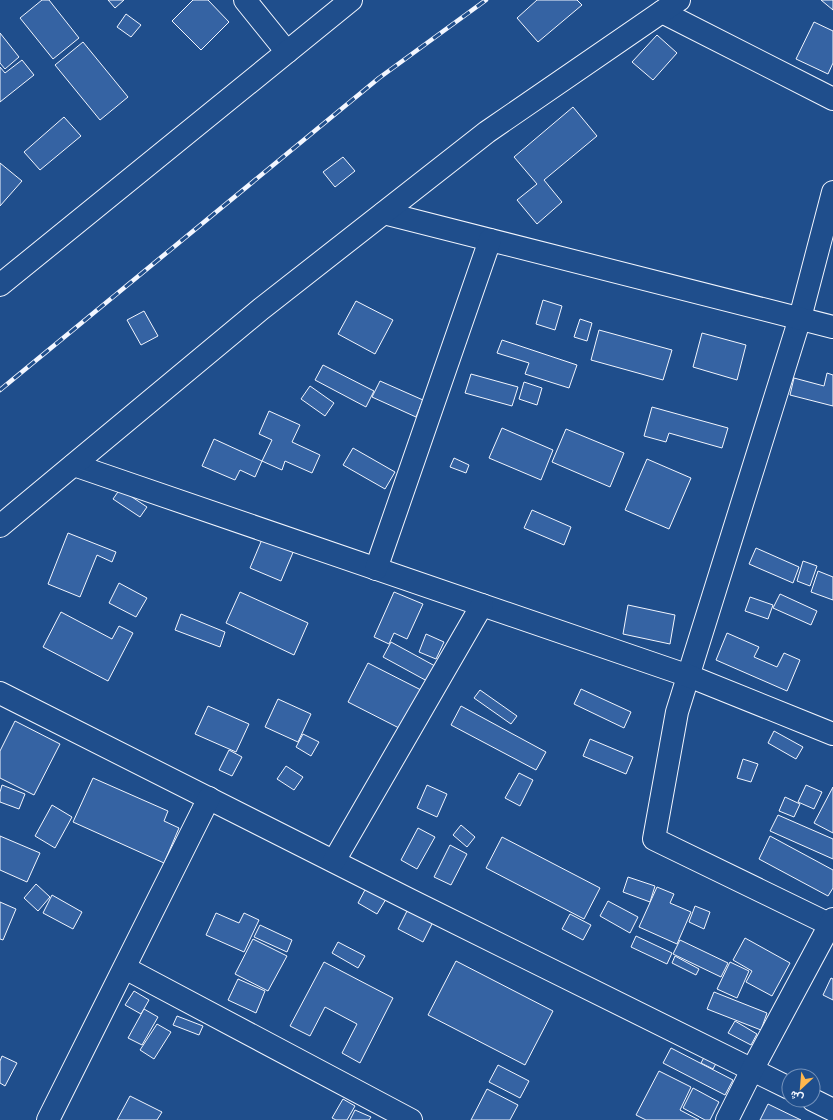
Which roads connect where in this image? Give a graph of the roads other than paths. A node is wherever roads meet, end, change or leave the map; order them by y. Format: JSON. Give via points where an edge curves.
{"nodes":[{"id":1,"x":245,"y":0,"type":"edge"},
{"id":2,"x":351,"y":0,"type":"edge"},
{"id":3,"x":670,"y":6,"type":"edge"},
{"id":4,"x":287,"y":52,"type":"junction"},
{"id":5,"x":833,"y":99,"type":"edge"},
{"id":6,"x":833,"y":192,"type":"edge"},
{"id":7,"x":384,"y":213,"type":"junction"},
{"id":8,"x":490,"y":240,"type":"junction"},
{"id":9,"x":0,"y":285,"type":"edge"},
{"id":10,"x":800,"y":318,"type":"junction"},
{"id":11,"x":833,"y":327,"type":"edge"},
{"id":12,"x":74,"y":465,"type":"junction"},
{"id":13,"x":0,"y":526,"type":"edge"},
{"id":14,"x":376,"y":569,"type":"junction"},
{"id":15,"x":482,"y":605,"type":"junction"},
{"id":16,"x":689,"y":676,"type":"junction"},
{"id":17,"x":1,"y":694,"type":"edge"},
{"id":18,"x":833,"y":734,"type":"edge"},
{"id":19,"x":210,"y":798,"type":"junction"},
{"id":20,"x":334,"y":861,"type":"junction"},
{"id":21,"x":832,"y":923,"type":"edge"},
{"id":22,"x":125,"y":968,"type":"junction"},
{"id":23,"x":752,"y":1070,"type":"junction"},
{"id":24,"x":781,"y":1084,"type":"edge"},
{"id":25,"x":821,"y":1104,"type":"edge"},
{"id":26,"x":833,"y":1110,"type":"edge"},
{"id":27,"x":48,"y":1120,"type":"edge"},
{"id":28,"x":412,"y":1120,"type":"edge"},
{"id":29,"x":727,"y":1120,"type":"edge"}],
"edges":[{"from":1,"to":4,"type":"street"},
{"from":2,"to":4,"type":"street"},
{"from":3,"to":5,"type":"street"},
{"from":3,"to":7,"type":"street","via":[[487,132]]},
{"from":4,"to":9,"type":"street"},
{"from":6,"to":10,"type":"street"},
{"from":7,"to":8,"type":"street"},
{"from":7,"to":12,"type":"street","via":[[261,309]]},
{"from":8,"to":10,"type":"street"},
{"from":8,"to":14,"type":"street"},
{"from":10,"to":11,"type":"street"},
{"from":10,"to":16,"type":"street"},
{"from":12,"to":13,"type":"street"},
{"from":12,"to":14,"type":"street"},
{"from":14,"to":15,"type":"street"},
{"from":15,"to":16,"type":"street"},
{"from":15,"to":20,"type":"street"},
{"from":16,"to":18,"type":"street"},
{"from":16,"to":21,"type":"street","via":[[678,712],[654,839]]},
{"from":17,"to":19,"type":"street"},
{"from":19,"to":20,"type":"street"},
{"from":19,"to":22,"type":"street"},
{"from":20,"to":23,"type":"street"},
{"from":21,"to":23,"type":"street"},
{"from":22,"to":27,"type":"street"},
{"from":22,"to":28,"type":"street"},
{"from":23,"to":24,"type":"street"},
{"from":23,"to":29,"type":"street"},
{"from":25,"to":26,"type":"street"}]}
